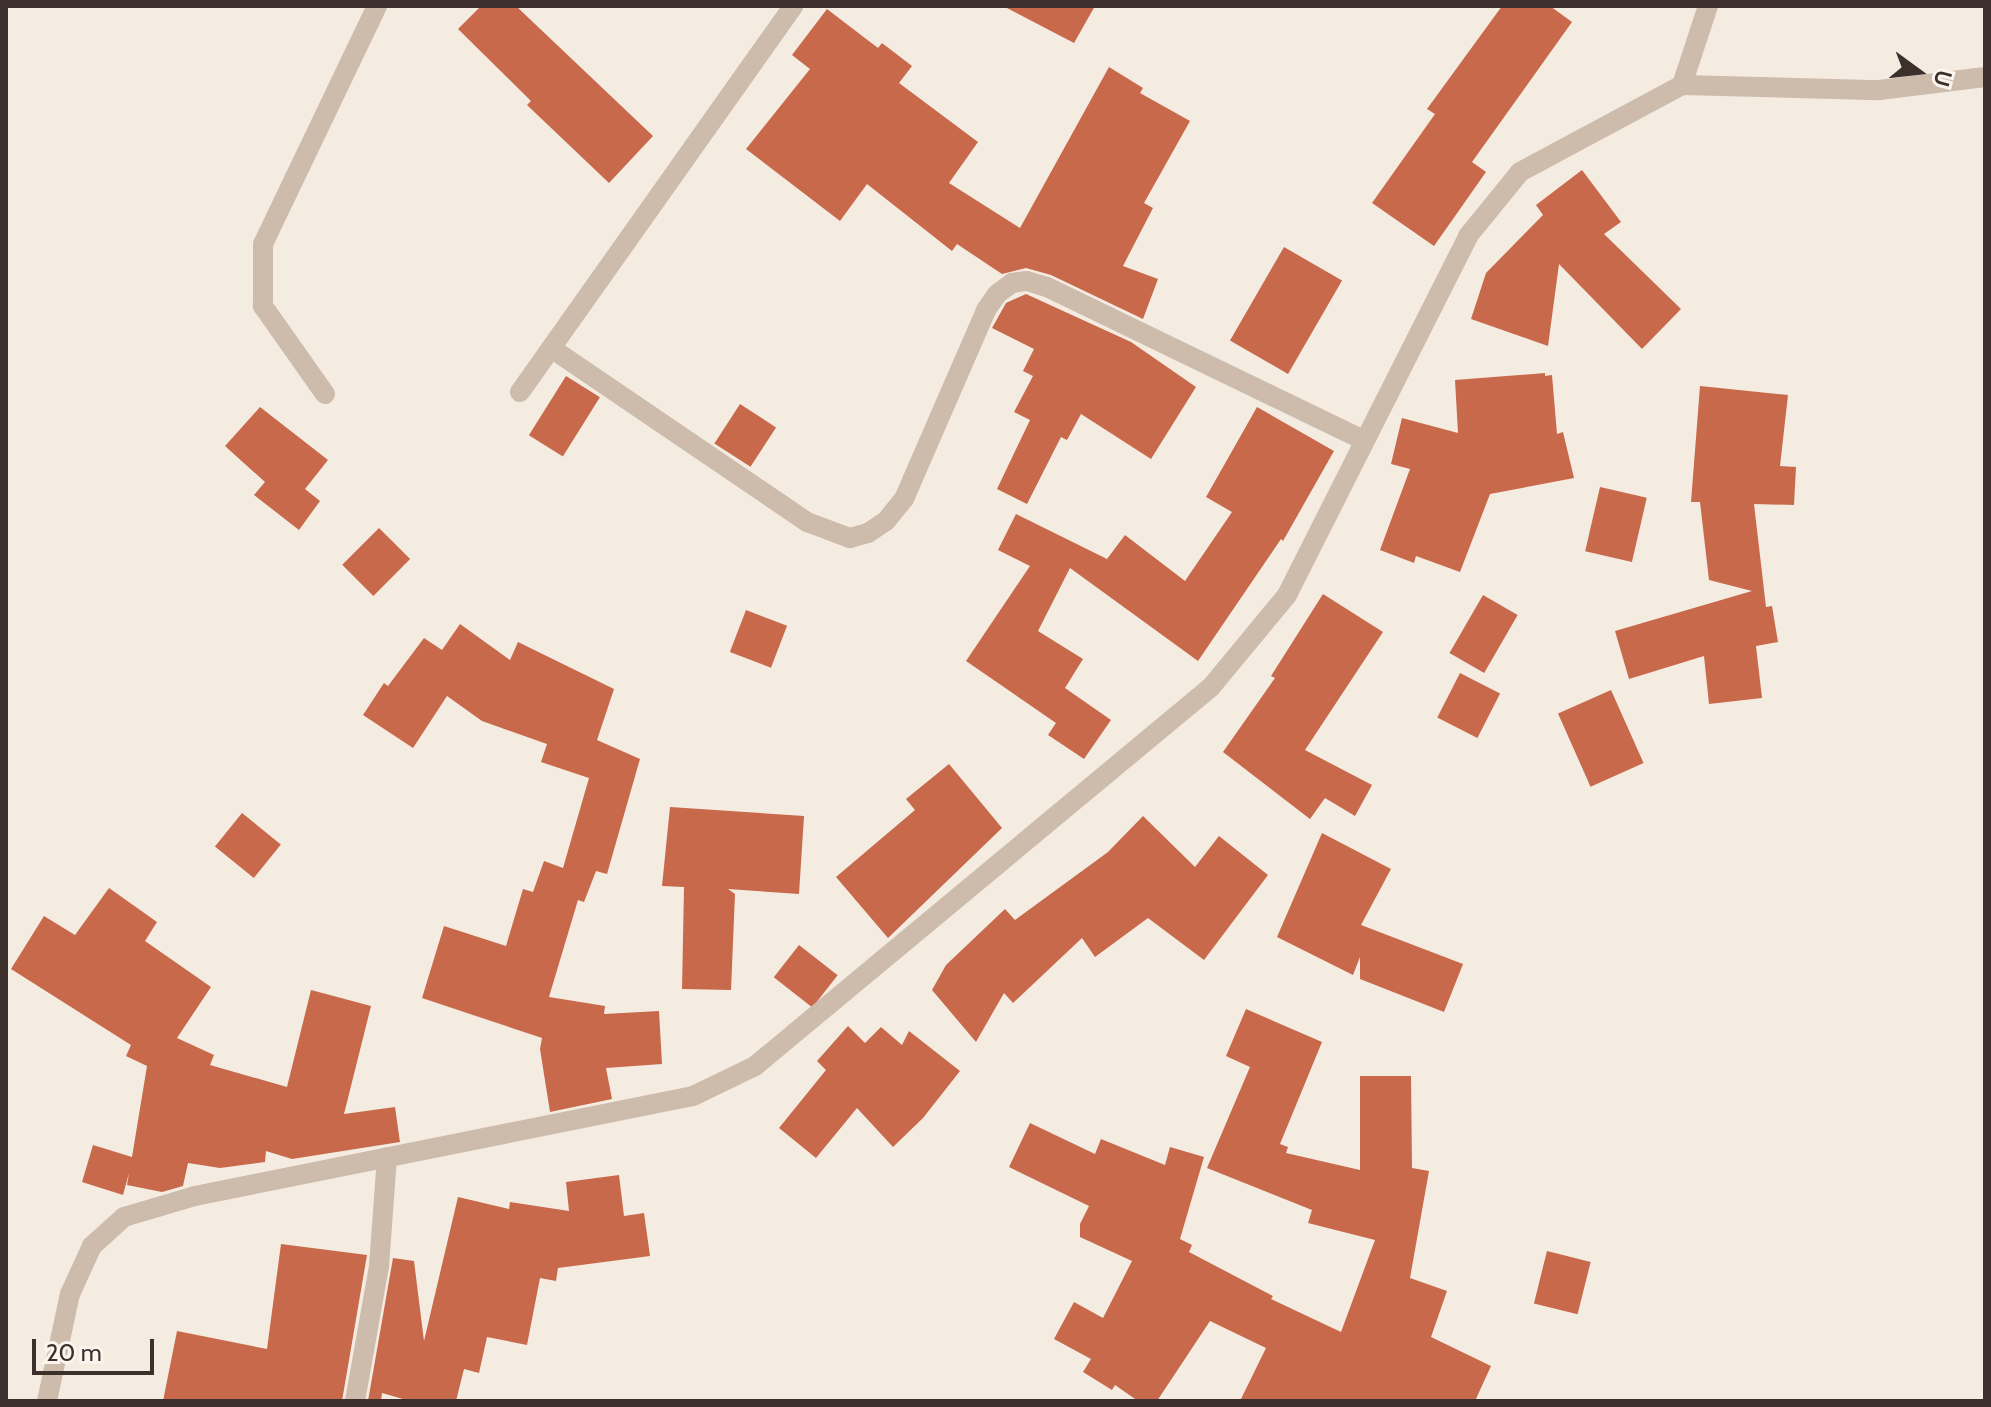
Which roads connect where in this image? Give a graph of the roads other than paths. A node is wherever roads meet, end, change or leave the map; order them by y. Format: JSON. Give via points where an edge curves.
{"nodes":[{"id":1,"x":377,"y":6,"type":"edge"},
{"id":2,"x":793,"y":6,"type":"edge"},
{"id":3,"x":1708,"y":6,"type":"edge"},
{"id":4,"x":1985,"y":77,"type":"edge"},
{"id":5,"x":1682,"y":85,"type":"junction"},
{"id":6,"x":551,"y":348,"type":"junction"},
{"id":7,"x":520,"y":392,"type":"dead end"},
{"id":8,"x":325,"y":394,"type":"dead end"},
{"id":9,"x":1364,"y":440,"type":"junction"},
{"id":10,"x":387,"y":1157,"type":"junction"},
{"id":11,"x":47,"y":1401,"type":"edge"},
{"id":12,"x":355,"y":1401,"type":"edge"}],
"edges":[{"from":1,"to":8,"type":"street","via":[[263,244],[263,306]]},
{"from":2,"to":6,"type":"street"},
{"from":3,"to":5,"type":"street"},
{"from":4,"to":5,"type":"street","via":[[1879,90]]},
{"from":5,"to":9,"type":"street","via":[[1520,172],[1468,236]]},
{"from":6,"to":7,"type":"street"},
{"from":6,"to":9,"type":"street","via":[[807,522],[850,538],[886,521],[904,499],[986,310],[1012,283],[1047,287]]},
{"from":9,"to":10,"type":"street","via":[[1287,595],[1211,687],[755,1066],[693,1096]]},
{"from":10,"to":11,"type":"street","via":[[195,1196],[124,1217],[92,1246],[70,1294]]},
{"from":10,"to":12,"type":"street","via":[[379,1266]]}]}
